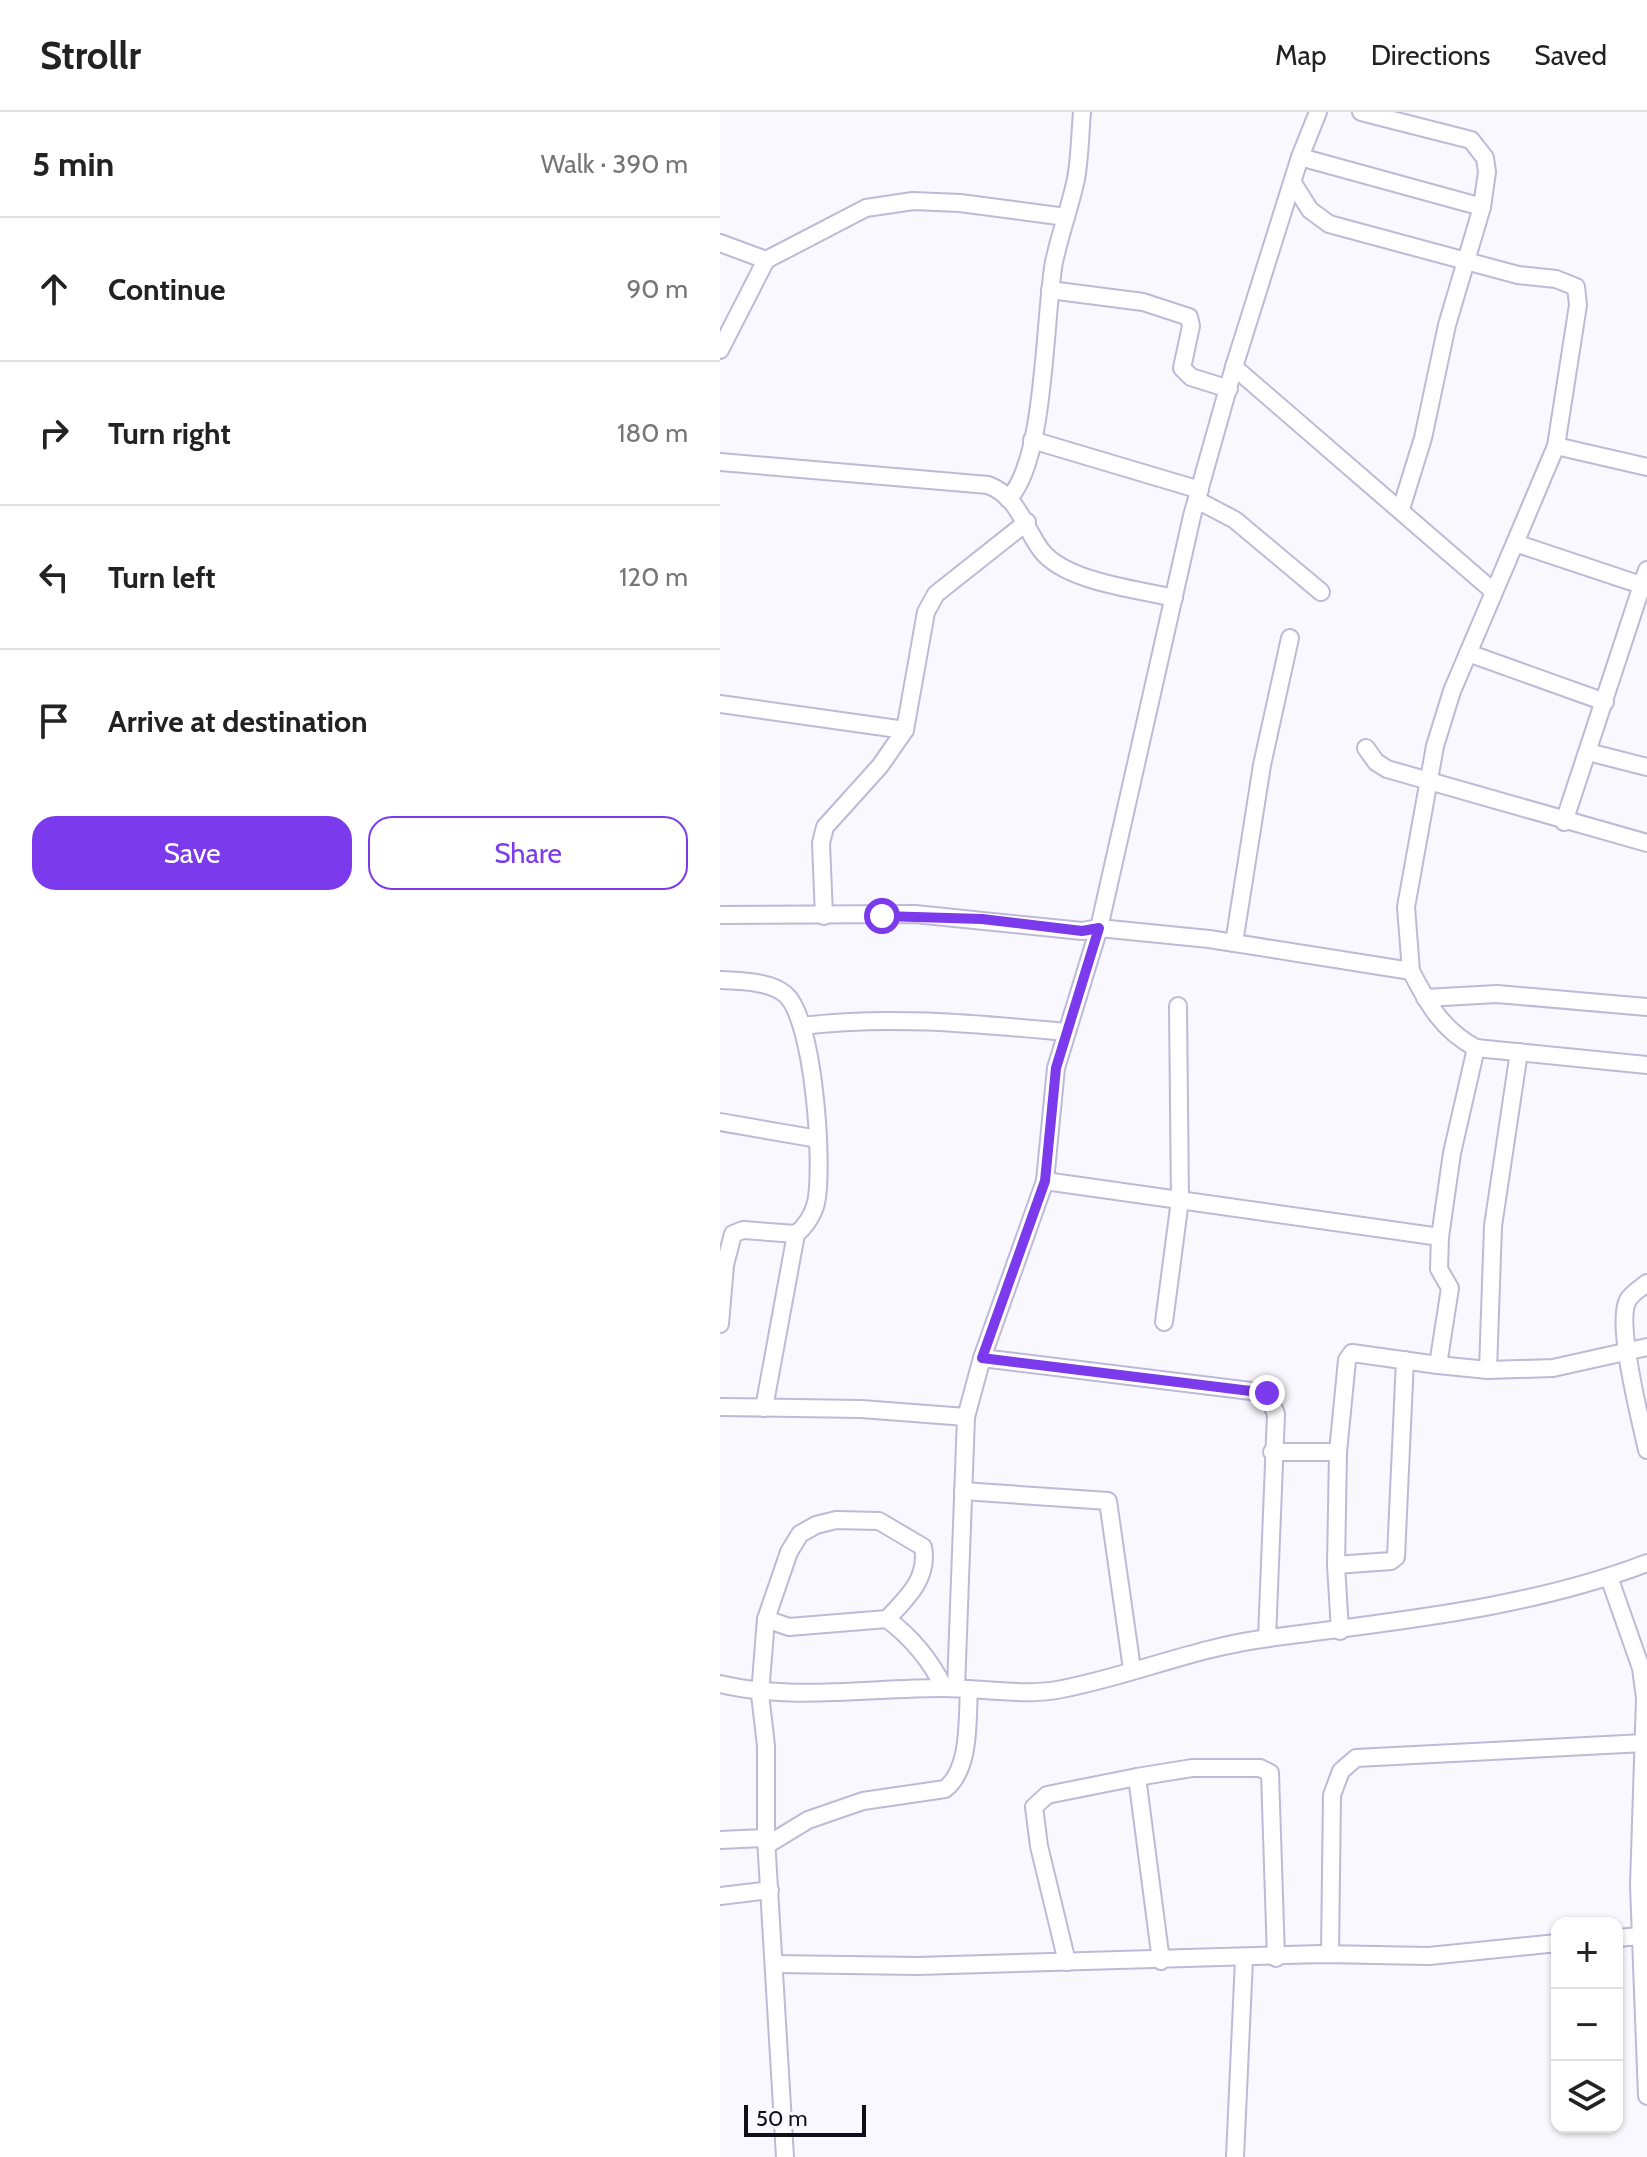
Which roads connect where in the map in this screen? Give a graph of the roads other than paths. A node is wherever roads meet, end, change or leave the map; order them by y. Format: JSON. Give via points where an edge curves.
{"nodes":[{"id":1,"x":1082,"y":112,"type":"edge"},
{"id":2,"x":1318,"y":112,"type":"edge"},
{"id":3,"x":1361,"y":112,"type":"edge"},
{"id":4,"x":1300,"y":157,"type":"junction"},
{"id":5,"x":1293,"y":183,"type":"junction"},
{"id":6,"x":1482,"y":207,"type":"junction"},
{"id":7,"x":1066,"y":217,"type":"junction"},
{"id":8,"x":720,"y":243,"type":"edge"},
{"id":9,"x":766,"y":260,"type":"junction"},
{"id":10,"x":1465,"y":260,"type":"junction"},
{"id":11,"x":1050,"y":290,"type":"junction"},
{"id":12,"x":720,"y":350,"type":"edge"},
{"id":13,"x":1234,"y":367,"type":"junction"},
{"id":14,"x":1229,"y":389,"type":"junction"},
{"id":15,"x":1032,"y":440,"type":"junction"},
{"id":16,"x":1556,"y":446,"type":"junction"},
{"id":17,"x":720,"y":462,"type":"edge"},
{"id":18,"x":1647,"y":467,"type":"edge"},
{"id":19,"x":1198,"y":495,"type":"junction"},
{"id":20,"x":1008,"y":499,"type":"junction"},
{"id":21,"x":1401,"y":509,"type":"junction"},
{"id":22,"x":1027,"y":522,"type":"junction"},
{"id":23,"x":1515,"y":543,"type":"junction"},
{"id":24,"x":1645,"y":581,"type":"edge"},
{"id":25,"x":1493,"y":591,"type":"junction"},
{"id":26,"x":1321,"y":592,"type":"dead end"},
{"id":27,"x":1174,"y":598,"type":"junction"},
{"id":28,"x":1290,"y":638,"type":"dead end"},
{"id":29,"x":1468,"y":653,"type":"junction"},
{"id":30,"x":1605,"y":702,"type":"junction"},
{"id":31,"x":720,"y":704,"type":"edge"},
{"id":32,"x":905,"y":730,"type":"junction"},
{"id":33,"x":1366,"y":748,"type":"dead end"},
{"id":34,"x":1588,"y":752,"type":"junction"},
{"id":35,"x":1647,"y":767,"type":"edge"},
{"id":36,"x":1430,"y":780,"type":"junction"},
{"id":37,"x":1564,"y":822,"type":"junction"},
{"id":38,"x":1647,"y":843,"type":"edge"},
{"id":39,"x":720,"y":915,"type":"edge"},
{"id":40,"x":824,"y":916,"type":"junction"},
{"id":41,"x":1099,"y":928,"type":"junction"},
{"id":42,"x":1234,"y":943,"type":"junction"},
{"id":43,"x":1411,"y":971,"type":"junction"},
{"id":44,"x":720,"y":980,"type":"edge"},
{"id":45,"x":1425,"y":998,"type":"junction"},
{"id":46,"x":1178,"y":1006,"type":"dead end"},
{"id":47,"x":1647,"y":1007,"type":"edge"},
{"id":48,"x":802,"y":1026,"type":"junction"},
{"id":49,"x":1067,"y":1032,"type":"junction"},
{"id":50,"x":1476,"y":1048,"type":"junction"},
{"id":51,"x":1519,"y":1052,"type":"junction"},
{"id":52,"x":1647,"y":1065,"type":"edge"},
{"id":53,"x":720,"y":1122,"type":"edge"},
{"id":54,"x":818,"y":1139,"type":"junction"},
{"id":55,"x":1045,"y":1181,"type":"junction"},
{"id":56,"x":1180,"y":1200,"type":"junction"},
{"id":57,"x":796,"y":1234,"type":"junction"},
{"id":58,"x":1440,"y":1237,"type":"junction"},
{"id":59,"x":1647,"y":1283,"type":"edge"},
{"id":60,"x":1164,"y":1322,"type":"dead end"},
{"id":61,"x":720,"y":1324,"type":"edge"},
{"id":62,"x":1647,"y":1347,"type":"edge"},
{"id":63,"x":1628,"y":1349,"type":"junction"},
{"id":64,"x":982,"y":1358,"type":"junction"},
{"id":65,"x":1405,"y":1360,"type":"junction"},
{"id":66,"x":1438,"y":1365,"type":"junction"},
{"id":67,"x":1488,"y":1370,"type":"junction"},
{"id":68,"x":720,"y":1407,"type":"edge"},
{"id":69,"x":764,"y":1408,"type":"junction"},
{"id":70,"x":966,"y":1417,"type":"junction"},
{"id":71,"x":1647,"y":1450,"type":"edge"},
{"id":72,"x":1272,"y":1452,"type":"junction"},
{"id":73,"x":1338,"y":1452,"type":"junction"},
{"id":74,"x":963,"y":1491,"type":"junction"},
{"id":75,"x":1647,"y":1563,"type":"edge"},
{"id":76,"x":1336,"y":1565,"type":"junction"},
{"id":77,"x":1609,"y":1577,"type":"junction"},
{"id":78,"x":766,"y":1619,"type":"junction"},
{"id":79,"x":887,"y":1619,"type":"junction"},
{"id":80,"x":1340,"y":1631,"type":"junction"},
{"id":81,"x":1267,"y":1638,"type":"junction"},
{"id":82,"x":1132,"y":1669,"type":"junction"},
{"id":83,"x":720,"y":1684,"type":"edge"},
{"id":84,"x":956,"y":1688,"type":"junction"},
{"id":85,"x":760,"y":1694,"type":"junction"},
{"id":86,"x":1645,"y":1740,"type":"edge"},
{"id":87,"x":1137,"y":1777,"type":"junction"},
{"id":88,"x":720,"y":1840,"type":"edge"},
{"id":89,"x":767,"y":1841,"type":"junction"},
{"id":90,"x":1643,"y":1843,"type":"edge"},
{"id":91,"x":770,"y":1890,"type":"junction"},
{"id":92,"x":720,"y":1896,"type":"edge"},
{"id":93,"x":1641,"y":1936,"type":"junction"},
{"id":94,"x":1623,"y":1938,"type":"edge"},
{"id":95,"x":1551,"y":1944,"type":"edge"},
{"id":96,"x":1330,"y":1954,"type":"junction"},
{"id":97,"x":1276,"y":1958,"type":"junction"},
{"id":98,"x":1244,"y":1959,"type":"junction"},
{"id":99,"x":1161,"y":1961,"type":"junction"},
{"id":100,"x":1067,"y":1962,"type":"junction"},
{"id":101,"x":774,"y":1964,"type":"junction"},
{"id":102,"x":1647,"y":2096,"type":"edge"},
{"id":103,"x":785,"y":2157,"type":"edge"},
{"id":104,"x":1235,"y":2157,"type":"edge"}],
"edges":[{"from":1,"to":7,"type":"street","via":[[1077,174]]},
{"from":2,"to":4,"type":"street"},
{"from":3,"to":6,"type":"street","via":[[1453,133],[1478,144],[1487,172]]},
{"from":4,"to":5,"type":"street"},
{"from":4,"to":6,"type":"street"},
{"from":5,"to":10,"type":"street","via":[[1310,210],[1329,224]]},
{"from":5,"to":13,"type":"street"},
{"from":6,"to":10,"type":"street"},
{"from":7,"to":9,"type":"street","via":[[913,201],[866,208]]},
{"from":7,"to":11,"type":"street"},
{"from":8,"to":9,"type":"street"},
{"from":9,"to":12,"type":"street"},
{"from":10,"to":16,"type":"street","via":[[1576,287],[1578,305]]},
{"from":10,"to":21,"type":"street"},
{"from":11,"to":14,"type":"street","via":[[1143,302],[1189,317],[1182,368],[1191,377]]},
{"from":11,"to":15,"type":"street"},
{"from":13,"to":14,"type":"street"},
{"from":13,"to":21,"type":"street"},
{"from":14,"to":19,"type":"street"},
{"from":15,"to":19,"type":"street"},
{"from":15,"to":20,"type":"street","via":[[1025,473]]},
{"from":16,"to":18,"type":"street"},
{"from":16,"to":23,"type":"street"},
{"from":17,"to":20,"type":"street","via":[[974,482],[1000,489]]},
{"from":19,"to":26,"type":"street"},
{"from":19,"to":27,"type":"street"},
{"from":20,"to":22,"type":"street"},
{"from":21,"to":25,"type":"street"},
{"from":22,"to":27,"type":"street","via":[[1041,551],[1072,573]]},
{"from":22,"to":32,"type":"street","via":[[936,594],[926,612]]},
{"from":23,"to":24,"type":"street"},
{"from":23,"to":25,"type":"street"},
{"from":24,"to":30,"type":"street"},
{"from":25,"to":29,"type":"street"},
{"from":27,"to":41,"type":"street"},
{"from":28,"to":42,"type":"street","via":[[1262,765]]},
{"from":29,"to":30,"type":"street"},
{"from":29,"to":36,"type":"street","via":[[1435,746]]},
{"from":30,"to":34,"type":"street"},
{"from":31,"to":32,"type":"street"},
{"from":32,"to":40,"type":"street","via":[[825,827]]},
{"from":33,"to":36,"type":"street","via":[[1387,769]]},
{"from":34,"to":35,"type":"street"},
{"from":34,"to":37,"type":"street"},
{"from":36,"to":37,"type":"street"},
{"from":36,"to":43,"type":"street","via":[[1406,907]]},
{"from":37,"to":38,"type":"street"},
{"from":39,"to":40,"type":"street"},
{"from":40,"to":41,"type":"street","via":[[915,914],[1082,931]]},
{"from":41,"to":42,"type":"street"},
{"from":41,"to":49,"type":"street"},
{"from":42,"to":43,"type":"street"},
{"from":43,"to":45,"type":"street"},
{"from":44,"to":48,"type":"street","via":[[773,986],[793,1002]]},
{"from":45,"to":47,"type":"street","via":[[1497,994]]},
{"from":45,"to":50,"type":"street","via":[[1452,1033]]},
{"from":46,"to":56,"type":"street"},
{"from":48,"to":49,"type":"street","via":[[917,1019]]},
{"from":48,"to":54,"type":"street"},
{"from":49,"to":55,"type":"street","via":[[1056,1068]]},
{"from":50,"to":51,"type":"street"},
{"from":50,"to":58,"type":"street"},
{"from":51,"to":52,"type":"street"},
{"from":51,"to":67,"type":"street","via":[[1493,1226]]},
{"from":53,"to":54,"type":"street"},
{"from":54,"to":57,"type":"street","via":[[816,1204]]},
{"from":55,"to":56,"type":"street"},
{"from":55,"to":64,"type":"street"},
{"from":56,"to":58,"type":"street"},
{"from":56,"to":60,"type":"street"},
{"from":57,"to":61,"type":"street","via":[[733,1234]]},
{"from":57,"to":69,"type":"street"},
{"from":58,"to":66,"type":"street","via":[[1439,1269],[1450,1288]]},
{"from":59,"to":63,"type":"street","via":[[1628,1300],[1624,1313]]},
{"from":62,"to":63,"type":"street"},
{"from":63,"to":67,"type":"street","via":[[1553,1368]]},
{"from":63,"to":71,"type":"street"},
{"from":64,"to":70,"type":"street"},
{"from":64,"to":72,"type":"street","via":[[1267,1393],[1276,1414]]},
{"from":65,"to":66,"type":"street"},
{"from":65,"to":73,"type":"street","via":[[1348,1355]]},
{"from":65,"to":76,"type":"street","via":[[1396,1557]]},
{"from":66,"to":67,"type":"street"},
{"from":68,"to":69,"type":"street"},
{"from":69,"to":70,"type":"street"},
{"from":70,"to":74,"type":"street"},
{"from":72,"to":73,"type":"street"},
{"from":72,"to":81,"type":"street"},
{"from":73,"to":76,"type":"street"},
{"from":74,"to":82,"type":"street","via":[[1108,1501]]},
{"from":74,"to":84,"type":"street"},
{"from":75,"to":77,"type":"street"},
{"from":76,"to":80,"type":"street"},
{"from":77,"to":80,"type":"street","via":[[1467,1610]]},
{"from":77,"to":86,"type":"street","via":[[1641,1668]]},
{"from":78,"to":79,"type":"street","via":[[789,1627]]},
{"from":78,"to":79,"type":"street","via":[[800,1534],[836,1520],[879,1521],[923,1547],[923,1576]]},
{"from":78,"to":85,"type":"street"},
{"from":79,"to":84,"type":"street"},
{"from":80,"to":81,"type":"street"},
{"from":81,"to":82,"type":"street"},
{"from":82,"to":84,"type":"street","via":[[1053,1690]]},
{"from":83,"to":85,"type":"street"},
{"from":84,"to":85,"type":"street"},
{"from":84,"to":89,"type":"street","via":[[964,1750],[953,1783],[937,1791],[863,1801]]},
{"from":85,"to":89,"type":"street"},
{"from":86,"to":90,"type":"street"},
{"from":86,"to":96,"type":"street","via":[[1356,1758],[1345,1765],[1332,1795]]},
{"from":87,"to":97,"type":"street","via":[[1192,1768],[1260,1768],[1270,1773]]},
{"from":87,"to":99,"type":"street"},
{"from":87,"to":100,"type":"street","via":[[1047,1795],[1034,1807]]},
{"from":88,"to":89,"type":"street"},
{"from":89,"to":91,"type":"street"},
{"from":90,"to":93,"type":"street"},
{"from":91,"to":92,"type":"street"},
{"from":91,"to":101,"type":"street"},
{"from":93,"to":94,"type":"street"},
{"from":93,"to":102,"type":"street"},
{"from":95,"to":96,"type":"street","via":[[1429,1956]]},
{"from":96,"to":97,"type":"street"},
{"from":97,"to":98,"type":"street"},
{"from":98,"to":99,"type":"street"},
{"from":98,"to":104,"type":"street"},
{"from":99,"to":100,"type":"street"},
{"from":100,"to":101,"type":"street"},
{"from":101,"to":103,"type":"street"}]}
